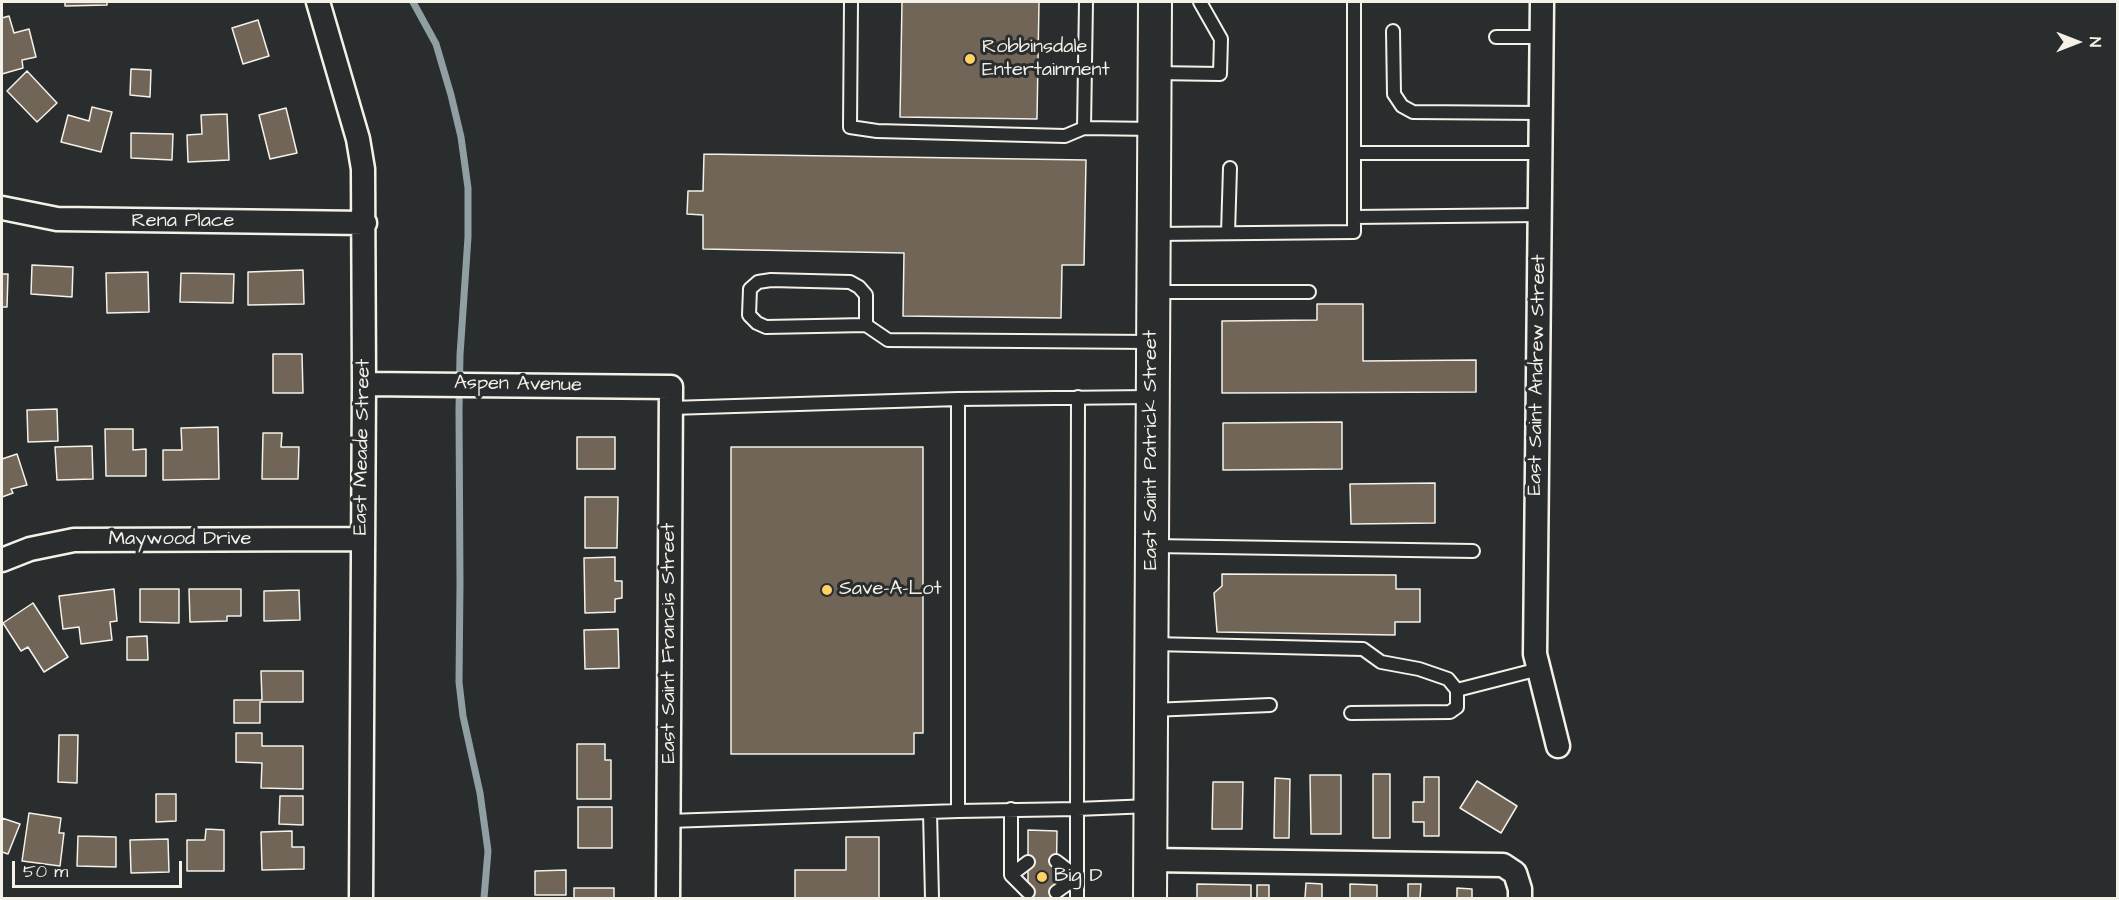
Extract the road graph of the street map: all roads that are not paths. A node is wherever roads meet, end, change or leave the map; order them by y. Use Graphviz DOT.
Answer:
graph roads {
  1 [pos="318,2"];
  2 [pos="851,2"];
  3 [pos="1086,2"];
  4 [pos="1155,2"];
  5 [pos="1200,2"];
  6 [pos="1354,2"];
  7 [pos="1542,2"];
  8 [pos="1394,31"];
  9 [pos="1496,37"];
  10 [pos="1541,37"];
  11 [pos="1154,73"];
  12 [pos="1541,113"];
  13 [pos="1084,128"];
  14 [pos="1154,129"];
  15 [pos="1354,153"];
  16 [pos="1540,153"];
  17 [pos="1230,168"];
  18 [pos="2,208"];
  19 [pos="1539,215"];
  20 [pos="1354,217"];
  21 [pos="365,223"];
  22 [pos="1228,233"];
  23 [pos="1153,234"];
  24 [pos="1153,292"];
  25 [pos="1309,292"];
  26 [pos="866,325"];
  27 [pos="1153,342"];
  28 [pos="364,384"];
  29 [pos="671,397"];
  30 [pos="1153,397"];
  31 [pos="1078,398"];
  32 [pos="958,399"];
  33 [pos="362,539"];
  34 [pos="1151,546"];
  35 [pos="1473,551"];
  36 [pos="2,560"];
  37 [pos="1151,644"];
  38 [pos="1539,669"];
  39 [pos="1457,690"];
  40 [pos="1270,705"];
  41 [pos="1151,710"];
  42 [pos="1351,713"];
  43 [pos="1558,746"];
  44 [pos="1150,806"];
  45 [pos="1011,809"];
  46 [pos="1077,809"];
  47 [pos="958,810"];
  48 [pos="930,812"];
  49 [pos="669,821"];
  50 [pos="1150,860"];
  51 [pos="1056,861"];
  52 [pos="1028,862"];
  53 [pos="1011,875"];
  54 [pos="1077,877"];
  55 [pos="1028,892"];
  56 [pos="1056,892"];
  57 [pos="362,898"];
  58 [pos="669,898"];
  59 [pos="932,898"];
  60 [pos="1077,898"];
  61 [pos="1150,898"];
  62 [pos="1520,898"];
  1 -- 21 [label="street, East Meade Street"];
  2 -- 13 [label="lane"];
  3 -- 13 [label="lane"];
  4 -- 11 [label="main road, East Saint Patrick Street"];
  5 -- 11 [label="lane"];
  6 -- 15 [label="lane"];
  7 -- 10 [label="street, East Saint Andrew Street"];
  8 -- 12 [label="lane"];
  9 -- 10 [label="lane"];
  10 -- 12 [label="street, East Saint Andrew Street"];
  11 -- 14 [label="main road, East Saint Patrick Street"];
  12 -- 16 [label="street, East Saint Andrew Street"];
  13 -- 14 [label="lane"];
  14 -- 23 [label="main road, East Saint Patrick Street"];
  15 -- 16 [label="lane"];
  15 -- 20 [label="lane"];
  16 -- 19 [label="street, East Saint Andrew Street"];
  17 -- 22 [label="lane"];
  18 -- 21 [label="street, Rena Place"];
  19 -- 20 [label="lane"];
  19 -- 38 [label="street, East Saint Andrew Street"];
  20 -- 22 [label="lane"];
  21 -- 28 [label="street, East Meade Street"];
  22 -- 23 [label="lane"];
  23 -- 24 [label="main road, East Saint Patrick Street"];
  24 -- 25 [label="lane"];
  24 -- 27 [label="main road, East Saint Patrick Street"];
  26 -- 26 [label="lane"];
  26 -- 27 [label="lane"];
  27 -- 30 [label="main road, East Saint Patrick Street"];
  28 -- 29 [label="street, Aspen Avenue"];
  28 -- 33 [label="street, East Meade Street"];
  29 -- 32 [label="lane"];
  29 -- 49 [label="street, East Saint Francis Street"];
  30 -- 31 [label="lane"];
  30 -- 34 [label="main road, East Saint Patrick Street"];
  31 -- 32 [label="lane"];
  31 -- 46 [label="lane"];
  32 -- 47 [label="lane"];
  33 -- 36 [label="street, Maywood Drive"];
  33 -- 57 [label="street, East Meade Street"];
  34 -- 35 [label="lane"];
  34 -- 37 [label="main road, East Saint Patrick Street"];
  37 -- 39 [label="lane"];
  37 -- 41 [label="main road, East Saint Patrick Street"];
  38 -- 39 [label="lane"];
  38 -- 43 [label="street, East Saint Andrew Street"];
  39 -- 42 [label="lane"];
  40 -- 41 [label="lane"];
  41 -- 44 [label="main road, East Saint Patrick Street"];
  44 -- 46 [label="lane"];
  44 -- 50 [label="main road, East Saint Patrick Street"];
  45 -- 46 [label="lane"];
  45 -- 47 [label="lane"];
  45 -- 53 [label="lane"];
  46 -- 54 [label="lane"];
  47 -- 48 [label="lane"];
  48 -- 49 [label="lane"];
  48 -- 59 [label="lane"];
  49 -- 58 [label="street, East Saint Francis Street"];
  50 -- 61 [label="main road, East Saint Patrick Street"];
  50 -- 62 [label="street"];
  51 -- 54 [label="lane"];
  52 -- 53 [label="lane"];
  53 -- 55 [label="lane"];
  54 -- 56 [label="lane"];
  54 -- 60 [label="lane"];
}
